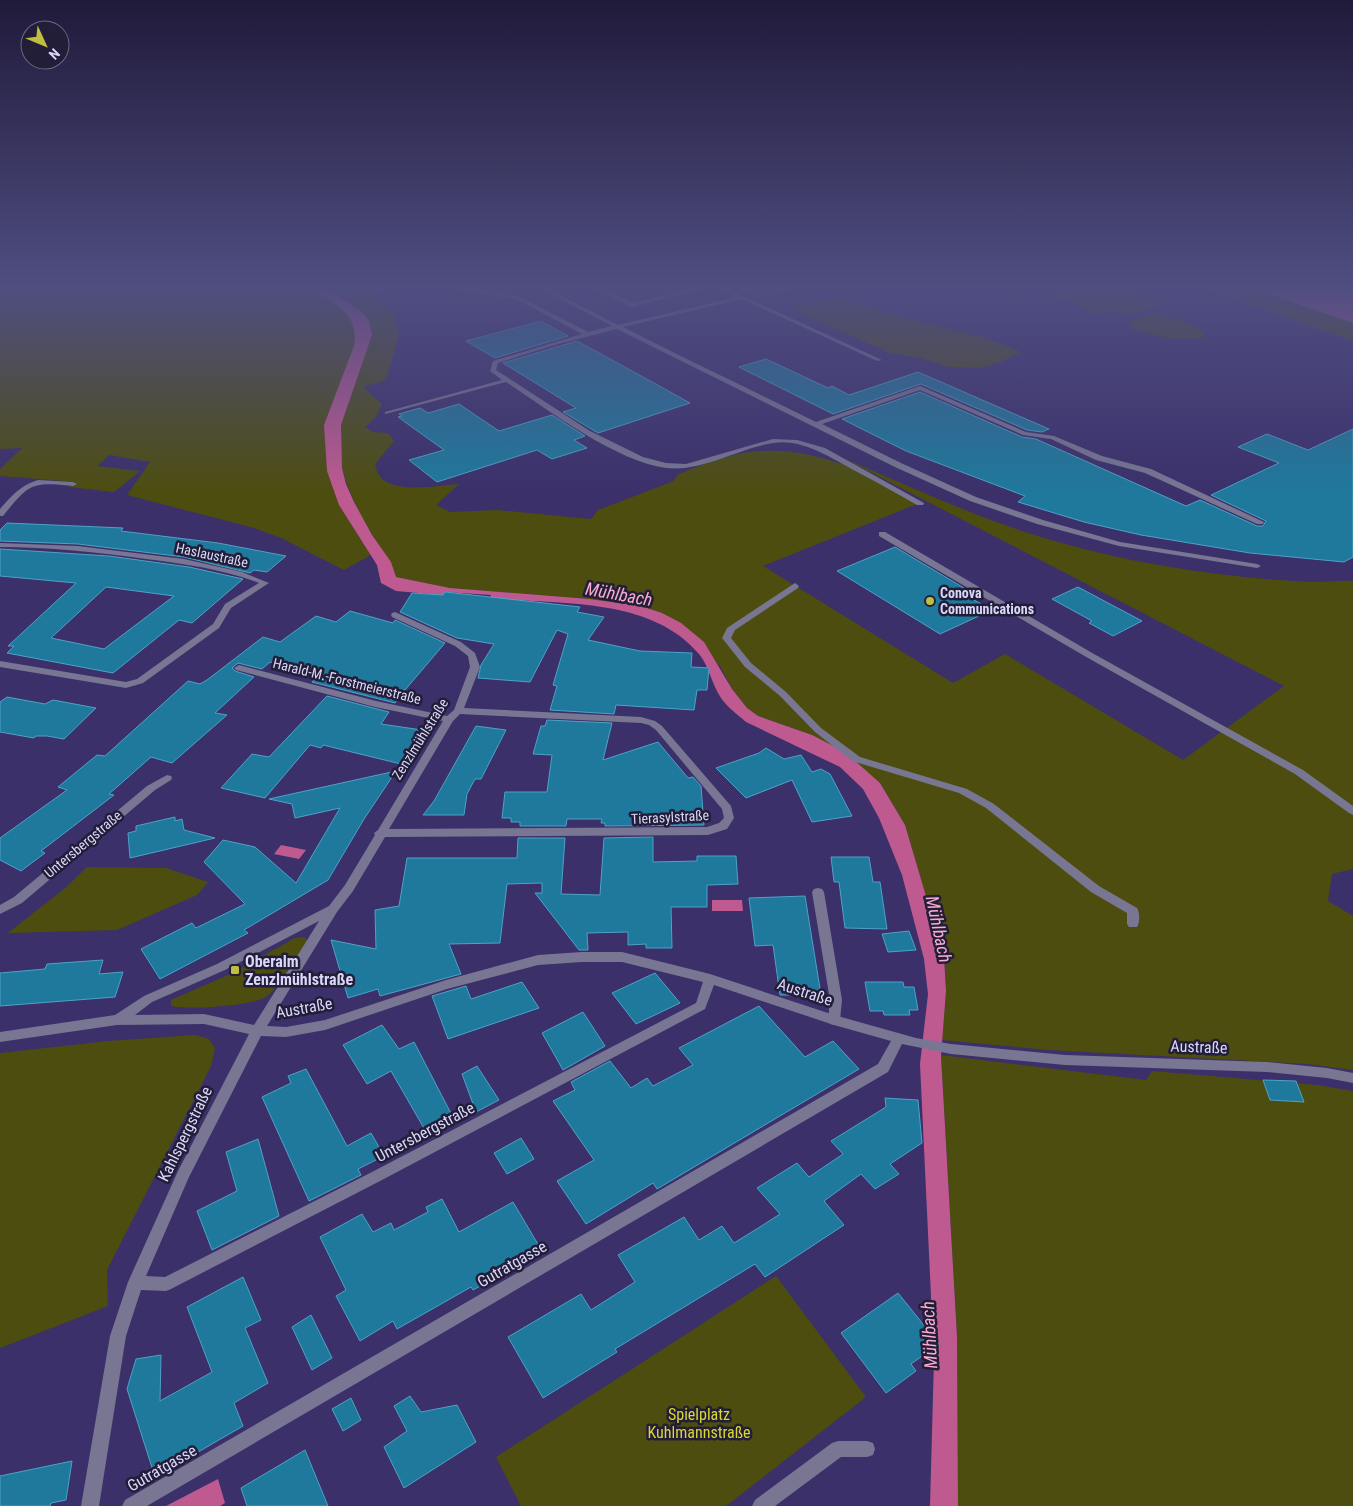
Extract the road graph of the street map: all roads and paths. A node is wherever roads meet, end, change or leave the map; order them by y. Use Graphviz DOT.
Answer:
graph roads {
  1 [pos="518,355"];
  2 [pos="676,355"];
  3 [pos="869,355"];
  4 [pos="879,360"];
  5 [pos="508,380"];
  6 [pos="387,413"];
  7 [pos="816,424"];
  8 [pos="73,484"];
  9 [pos="920,503"];
  10 [pos="0,514"];
  11 [pos="1260,522"];
  12 [pos="882,534"];
  13 [pos="0,545"];
  14 [pos="1257,566"];
  15 [pos="796,586"];
  16 [pos="394,615"];
  17 [pos="0,664"];
  18 [pos="239,668"];
  19 [pos="458,711"];
  20 [pos="449,719"];
  21 [pos="166,778"];
  22 [pos="1353,811"];
  23 [pos="380,834"];
  24 [pos="818,892"];
  25 [pos="334,909"];
  26 [pos="0,910"];
  27 [pos="1133,924"];
  28 [pos="710,979"];
  29 [pos="117,1020"];
  30 [pos="834,1020"];
  31 [pos="257,1031"];
  32 [pos="0,1037"];
  33 [pos="898,1039"];
  34 [pos="1353,1078"];
  35 [pos="136,1282"];
  36 [pos="867,1449"];
  37 [pos="90,1506"];
  38 [pos="131,1506"];
  39 [pos="761,1506"];
  1 -- 5 [label="street"];
  2 -- 7 [label="street"];
  3 -- 4 [label="street"];
  5 -- 6 [label="street"];
  5 -- 9 [label="street"];
  7 -- 11 [label="street"];
  7 -- 14 [label="street"];
  8 -- 10 [label="street"];
  12 -- 22 [label="street"];
  13 -- 17 [label="street, Haslaustraße"];
  15 -- 27 [label="street"];
  16 -- 19 [label="street, Zenzlmühlstraße"];
  18 -- 20 [label="street, Harald-M.-Forstmeierstraße"];
  19 -- 20 [label="street, Zenzlmühlstraße"];
  19 -- 23 [label="street, Tierasylstraße"];
  20 -- 23 [label="street, Zenzlmühlstraße"];
  21 -- 26 [label="street, Untersbergstraße"];
  23 -- 25 [label="street, Zenzlmühlstraße"];
  24 -- 30 [label="street"];
  25 -- 29 [label="street, Zenzlmühlstraße"];
  25 -- 31 [label="street, Zenzlmühlstraße"];
  28 -- 30 [label="street, Austraße"];
  28 -- 31 [label="street, Austraße"];
  28 -- 35 [label="street, Untersbergstraße"];
  29 -- 31 [label="street"];
  29 -- 32 [label="street"];
  30 -- 33 [label="street, Austraße"];
  31 -- 35 [label="street, Kahlspergstraße"];
  33 -- 34 [label="street, Austraße"];
  33 -- 38 [label="street, Gutratgasse"];
  35 -- 37 [label="street, Kahlspergstraße"];
  36 -- 39 [label="street"];
}
